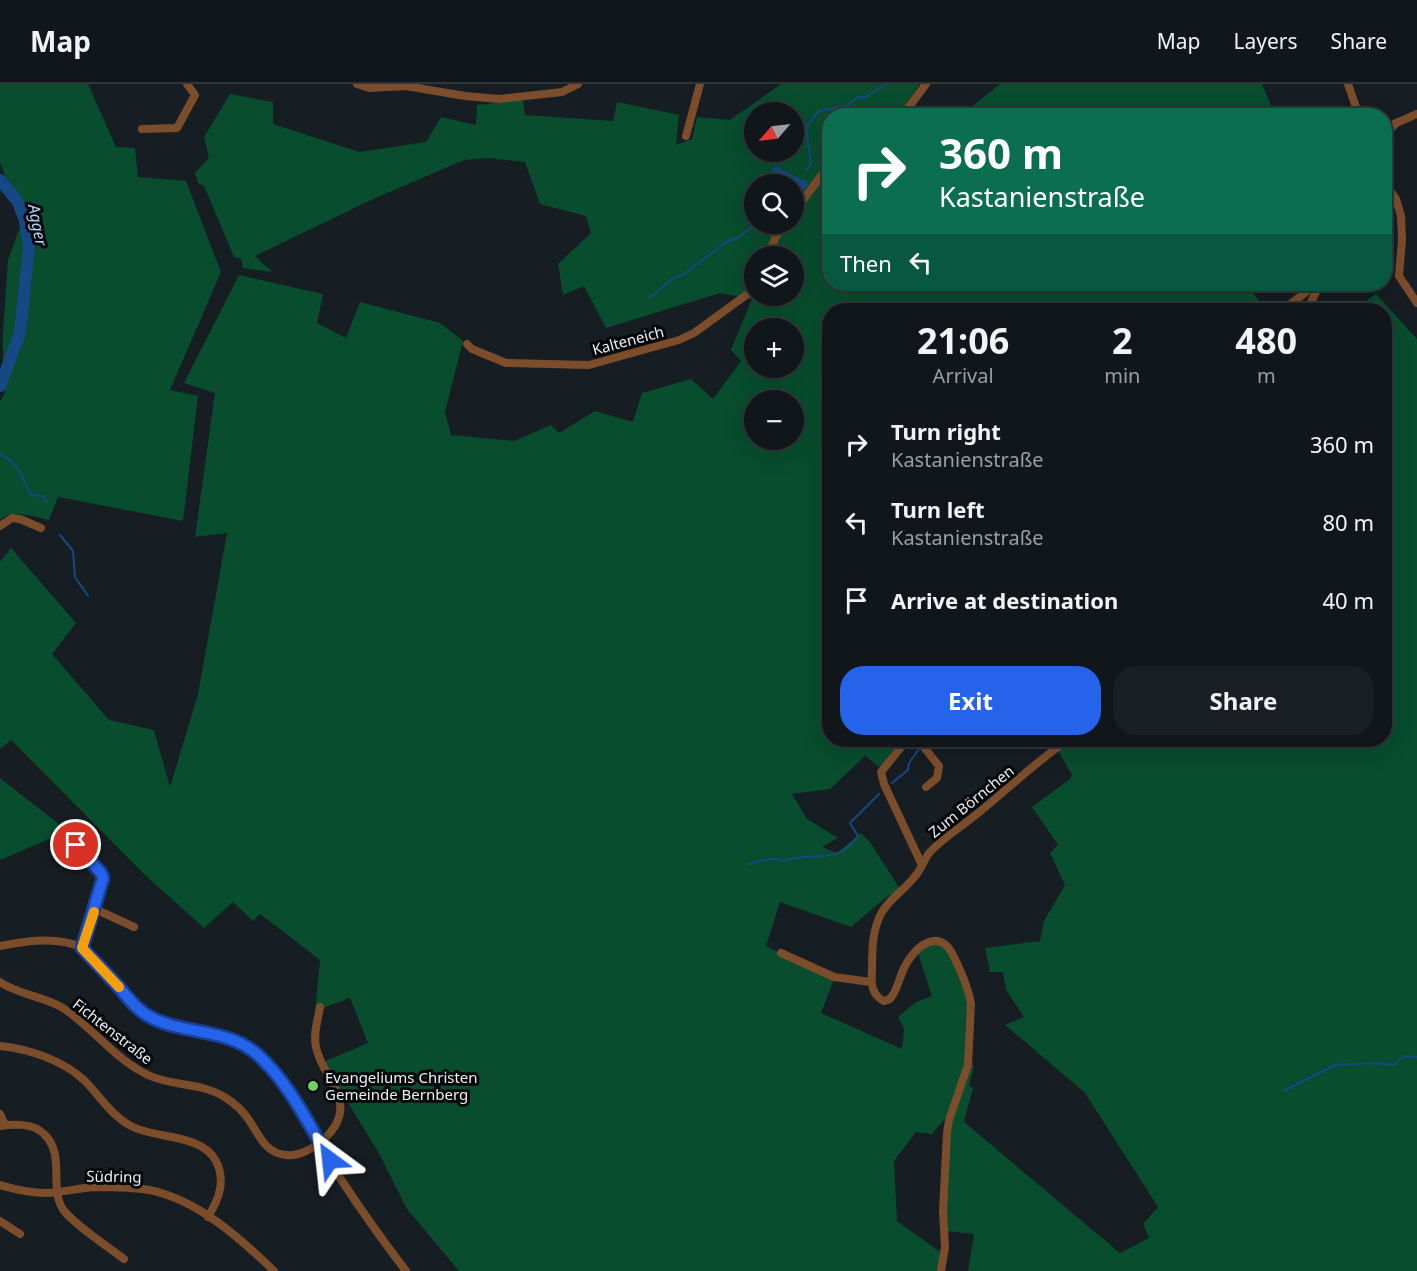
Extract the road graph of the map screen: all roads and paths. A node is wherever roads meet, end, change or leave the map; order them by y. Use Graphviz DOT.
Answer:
graph roads {
  1 [pos="187,84"];
  2 [pos="357,84"];
  3 [pos="578,84"];
  4 [pos="700,84"];
  5 [pos="926,84"];
  6 [pos="1348,84"];
  7 [pos="908,108"];
  8 [pos="1356,108"];
  9 [pos="1417,114"];
  10 [pos="1392,126"];
  11 [pos="142,129"];
  12 [pos="686,136"];
  13 [pos="822,175"];
  14 [pos="1392,194"];
  15 [pos="804,199"];
  16 [pos="1307,291"];
  17 [pos="744,297"];
  18 [pos="1291,303"];
  19 [pos="1417,303"];
  20 [pos="467,344"];
  21 [pos="0,526"];
  22 [pos="41,528"];
  23 [pos="901,747"];
  24 [pos="924,747"];
  25 [pos="1059,747"];
  26 [pos="926,787"];
  27 [pos="76,845"];
  28 [pos="921,863"];
  29 [pos="95,909"];
  30 [pos="134,927"];
  31 [pos="0,946"];
  32 [pos="82,948"];
  33 [pos="781,952"];
  34 [pos="0,982"];
  35 [pos="871,982"];
  36 [pos="320,1007"];
  37 [pos="0,1046"];
  38 [pos="0,1114"];
  39 [pos="2,1125"];
  40 [pos="319,1143"];
  41 [pos="0,1185"];
  42 [pos="57,1192"];
  43 [pos="208,1217"];
  44 [pos="0,1221"];
  45 [pos="20,1234"];
  46 [pos="124,1259"];
  47 [pos="274,1271"];
  48 [pos="406,1271"];
  49 [pos="941,1271"];
  1 -- 11 [label="street"];
  2 -- 3 [label="street"];
  4 -- 12 [label="street"];
  5 -- 7 [label="street"];
  6 -- 8 [label="street"];
  9 -- 10 [label="street"];
  13 -- 15 [label="street"];
  14 -- 19 [label="street"];
  16 -- 18 [label="street"];
  17 -- 20 [label="street, Kalteneich"];
  21 -- 22 [label="street"];
  23 -- 28 [label="street"];
  24 -- 26 [label="street"];
  25 -- 28 [label="street, Zum Börnchen"];
  27 -- 29 [label="street"];
  28 -- 35 [label="street, Zum Börnchen"];
  29 -- 30 [label="street"];
  29 -- 32 [label="street"];
  31 -- 32 [label="street"];
  32 -- 40 [label="street"];
  33 -- 35 [label="street"];
  34 -- 40 [label="street, Fichtenstraße"];
  35 -- 49 [label="street"];
  36 -- 40 [label="street, Fichtenstraße"];
  37 -- 43 [label="street"];
  38 -- 39 [label="street"];
  39 -- 42 [label="street"];
  40 -- 48 [label="street"];
  41 -- 42 [label="street, Südring"];
  42 -- 43 [label="street, Südring"];
  42 -- 46 [label="street"];
  43 -- 47 [label="street, Südring"];
  44 -- 45 [label="street"];
}
